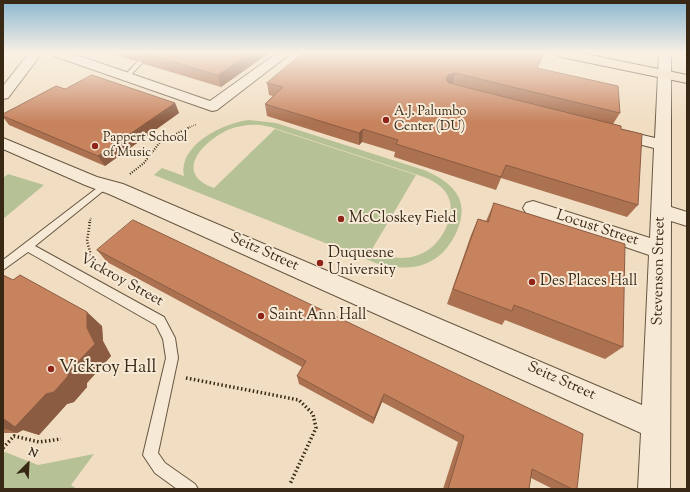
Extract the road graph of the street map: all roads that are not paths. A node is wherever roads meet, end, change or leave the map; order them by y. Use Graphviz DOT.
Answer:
graph roads {
  1 [pos="18,76"];
  2 [pos="126,76"];
  3 [pos="255,76"];
  4 [pos="664,76"];
  5 [pos="3,96"];
  6 [pos="598,129"];
  7 [pos="3,143"];
  8 [pos="663,146"];
  9 [pos="105,185"];
  10 [pos="533,208"];
  11 [pos="661,211"];
  12 [pos="687,219"];
  13 [pos="27,247"];
  14 [pos="660,250"];
  15 [pos="3,266"];
  16 [pos="656,425"];
  17 [pos="190,489"];
  18 [pos="654,489"];
  1 -- 5 [label="street"];
  2 -- 3 [label="street"];
  4 -- 8 [label="street, Stevenson Street"];
  6 -- 8 [label="street"];
  7 -- 9 [label="street, Seitz Street"];
  8 -- 11 [label="street, Stevenson Street"];
  9 -- 13 [label="lane"];
  9 -- 16 [label="street, Seitz Street"];
  10 -- 14 [label="street, Locust Street"];
  11 -- 12 [label="street"];
  11 -- 14 [label="street, Stevenson Street"];
  13 -- 15 [label="lane"];
  13 -- 17 [label="lane, Vickroy Street"];
  14 -- 16 [label="street, Stevenson Street"];
  16 -- 18 [label="street, Stevenson Street"];
}
